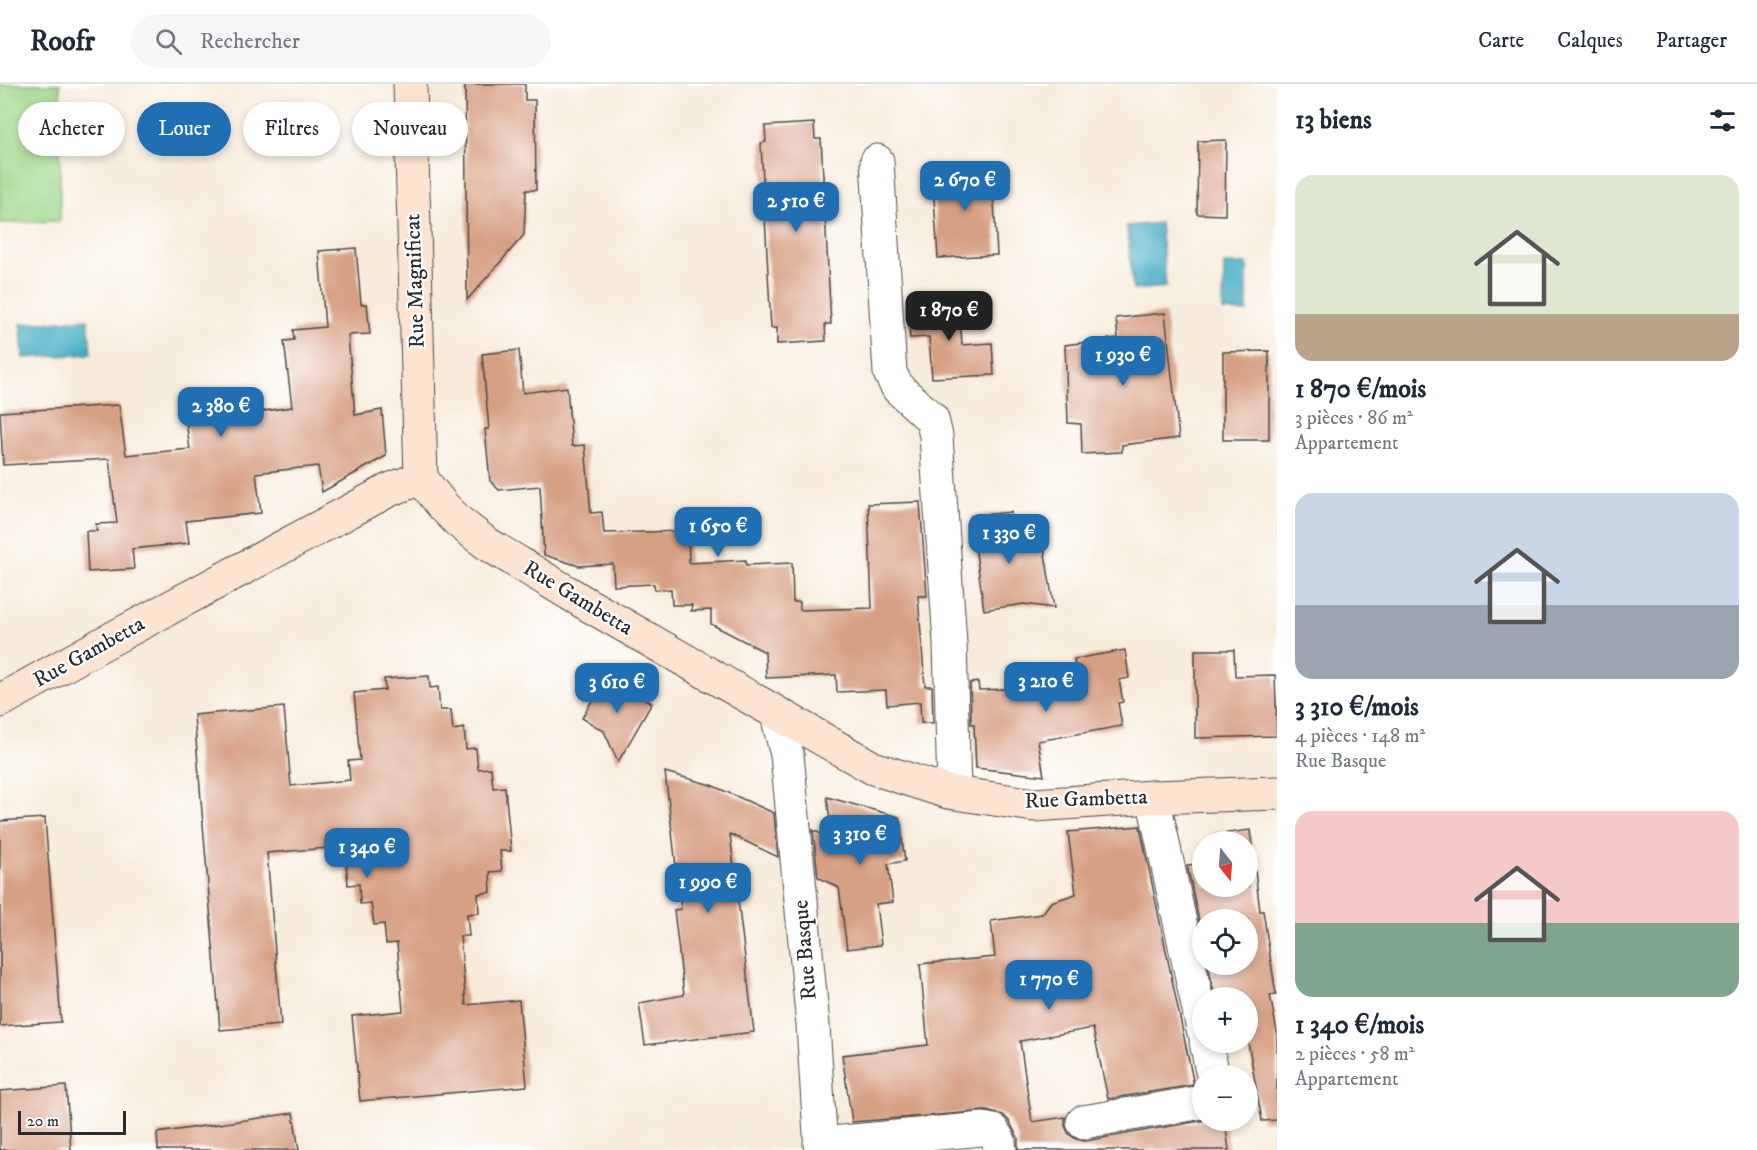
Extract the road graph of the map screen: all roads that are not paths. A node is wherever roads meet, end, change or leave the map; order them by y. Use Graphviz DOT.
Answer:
graph roads {
  1 [pos="410,84"];
  2 [pos="877,161"];
  3 [pos="420,477"];
  4 [pos="0,701"];
  5 [pos="777,715"];
  6 [pos="954,792"];
  7 [pos="1277,793"];
  8 [pos="1153,797"];
  9 [pos="1194,987"];
  10 [pos="1192,1104"];
  11 [pos="1083,1122"];
  12 [pos="821,1147"];
  13 [pos="1000,1150"];
  1 -- 3 [label="street, Rue Magnificat"];
  2 -- 6 [label="street"];
  3 -- 4 [label="street, Rue Gambetta"];
  3 -- 5 [label="street, Rue Gambetta"];
  5 -- 6 [label="street, Rue Gambetta"];
  5 -- 12 [label="street, Rue Basque"];
  6 -- 8 [label="street, Rue Gambetta"];
  7 -- 8 [label="street, Rue Gambetta"];
  8 -- 9 [label="street"];
  10 -- 11 [label="street"];
  12 -- 13 [label="street"];
}
